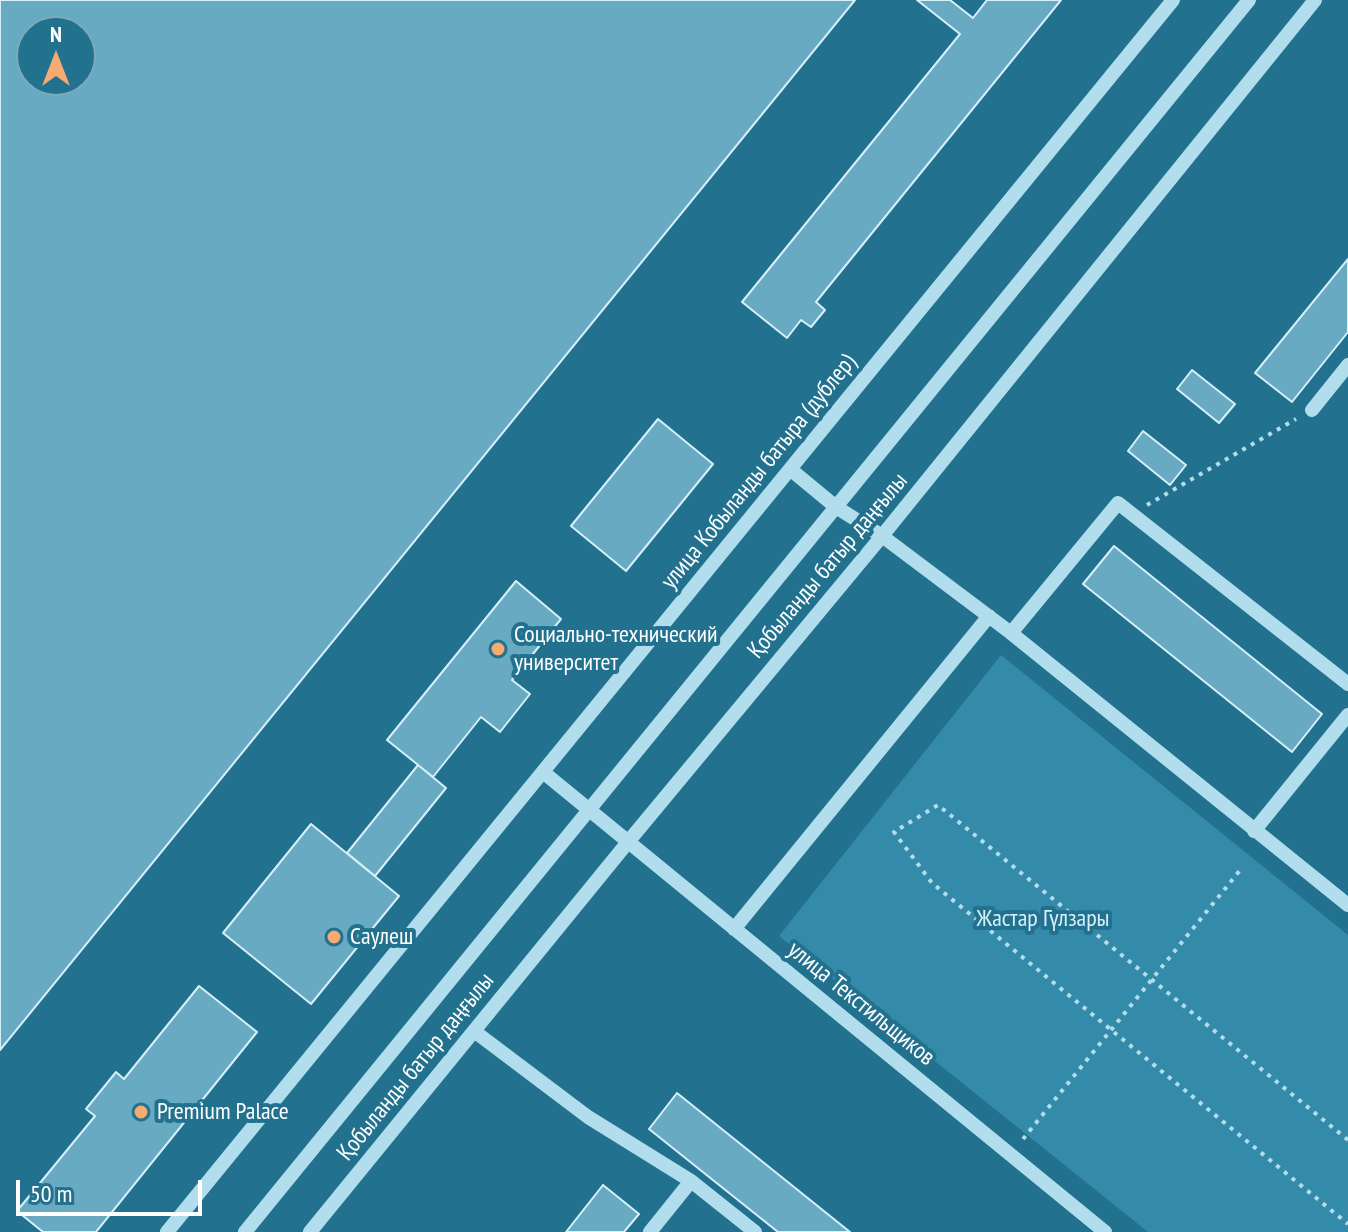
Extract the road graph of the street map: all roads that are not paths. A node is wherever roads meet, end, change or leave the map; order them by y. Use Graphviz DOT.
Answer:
graph roads {
  1 [pos="1173,0"];
  2 [pos="1249,0"];
  3 [pos="1315,0"];
  4 [pos="1348,365"];
  5 [pos="1312,410"];
  6 [pos="790,469"];
  7 [pos="836,507"];
  8 [pos="882,536"];
  9 [pos="989,616"];
  10 [pos="1011,633"];
  11 [pos="1348,684"];
  12 [pos="1348,715"];
  13 [pos="543,772"];
  14 [pos="589,810"];
  15 [pos="1254,831"];
  16 [pos="628,842"];
  17 [pos="1348,905"];
  18 [pos="734,929"];
  19 [pos="474,1031"];
  20 [pos="691,1181"];
  21 [pos="167,1232"];
  22 [pos="245,1232"];
  23 [pos="310,1232"];
  24 [pos="650,1232"];
  25 [pos="755,1232"];
  26 [pos="1105,1232"];
  1 -- 6 [label="street, улица Кобыланды батыра (дублер)"];
  2 -- 7 [label="street, Қобыланды батыр даңғылы"];
  3 -- 8 [label="street, Қобыланды батыр даңғылы"];
  4 -- 5 [label="street"];
  6 -- 7 [label="street"];
  6 -- 13 [label="street, улица Кобыланды батыра (дублер)"];
  7 -- 8 [label="street"];
  7 -- 14 [label="street, Қобыланды батыр даңғылы"];
  8 -- 9 [label="street"];
  8 -- 16 [label="street, Қобыланды батыр даңғылы"];
  9 -- 10 [label="street"];
  9 -- 18 [label="street"];
  10 -- 11 [label="street"];
  10 -- 15 [label="street"];
  12 -- 15 [label="street"];
  13 -- 14 [label="street, улица Текстильщиков"];
  13 -- 21 [label="street, улица Кобыланды батыра (дублер)"];
  14 -- 16 [label="street, улица Текстильщиков"];
  14 -- 22 [label="street, Қобыланды батыр даңғылы"];
  15 -- 17 [label="street"];
  16 -- 18 [label="street, улица Текстильщиков"];
  16 -- 19 [label="street, Қобыланды батыр даңғылы"];
  18 -- 26 [label="street, улица Текстильщиков"];
  19 -- 20 [label="street"];
  19 -- 23 [label="street, Қобыланды батыр даңғылы"];
  20 -- 24 [label="street"];
  20 -- 25 [label="street"];
}
